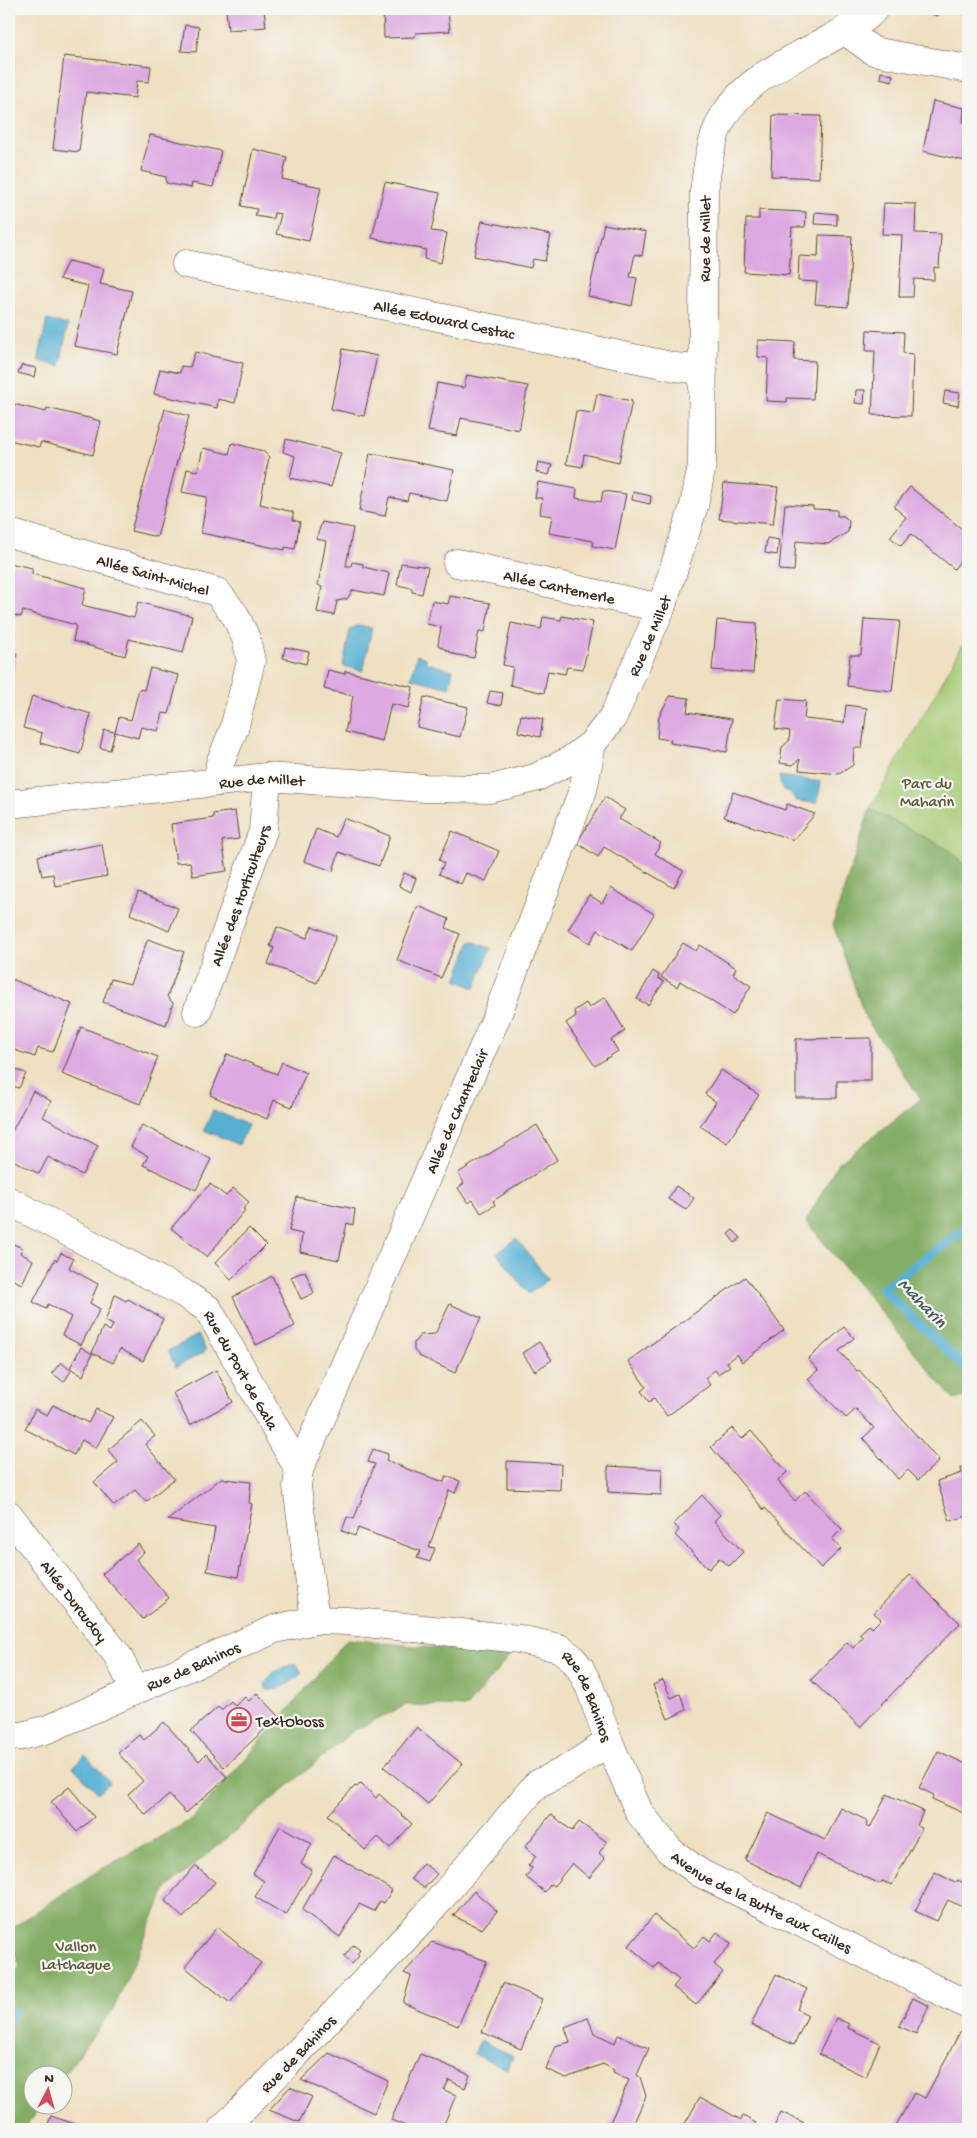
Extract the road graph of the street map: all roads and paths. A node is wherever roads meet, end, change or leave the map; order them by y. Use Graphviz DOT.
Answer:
graph roads {
  1 [pos="874,9"];
  2 [pos="844,30"];
  3 [pos="968,69"];
  4 [pos="186,264"];
  5 [pos="704,370"];
  6 [pos="9,533"];
  7 [pos="457,563"];
  8 [pos="661,608"];
  9 [pos="592,744"];
  10 [pos="267,777"];
  11 [pos="218,782"];
  12 [pos="9,804"];
  13 [pos="197,1012"];
  14 [pos="9,1201"];
  15 [pos="299,1470"];
  16 [pos="9,1515"];
  17 [pos="315,1620"];
  18 [pos="135,1690"];
  19 [pos="9,1736"];
  20 [pos="609,1742"];
  21 [pos="968,2005"];
  22 [pos="222,2129"];
  1 -- 2 [label="street, Rue de Millet"];
  2 -- 3 [label="street"];
  2 -- 5 [label="street, Rue de Millet"];
  4 -- 5 [label="street, Allée Edouard Cestac"];
  5 -- 8 [label="street, Rue de Millet"];
  6 -- 11 [label="street, Allée Saint-Michel"];
  7 -- 8 [label="street, Allée Cantemerle"];
  8 -- 9 [label="street, Rue de Millet"];
  9 -- 10 [label="street, Rue de Millet"];
  9 -- 15 [label="street, Allée de Chanteclair"];
  10 -- 11 [label="street, Rue de Millet"];
  10 -- 13 [label="street, Allée des Horticulteurs"];
  11 -- 12 [label="street, Rue de Millet"];
  14 -- 15 [label="street, Rue du Port de Gala"];
  15 -- 17 [label="street"];
  16 -- 18 [label="street, Allée Durcudoy"];
  17 -- 18 [label="street, Rue de Bahinos"];
  17 -- 20 [label="street, Rue de Bahinos"];
  18 -- 19 [label="street, Rue de Bahinos"];
  20 -- 21 [label="street, Avenue de la Butte aux Cailles"];
  20 -- 22 [label="street, Rue de Bahinos"];
}
